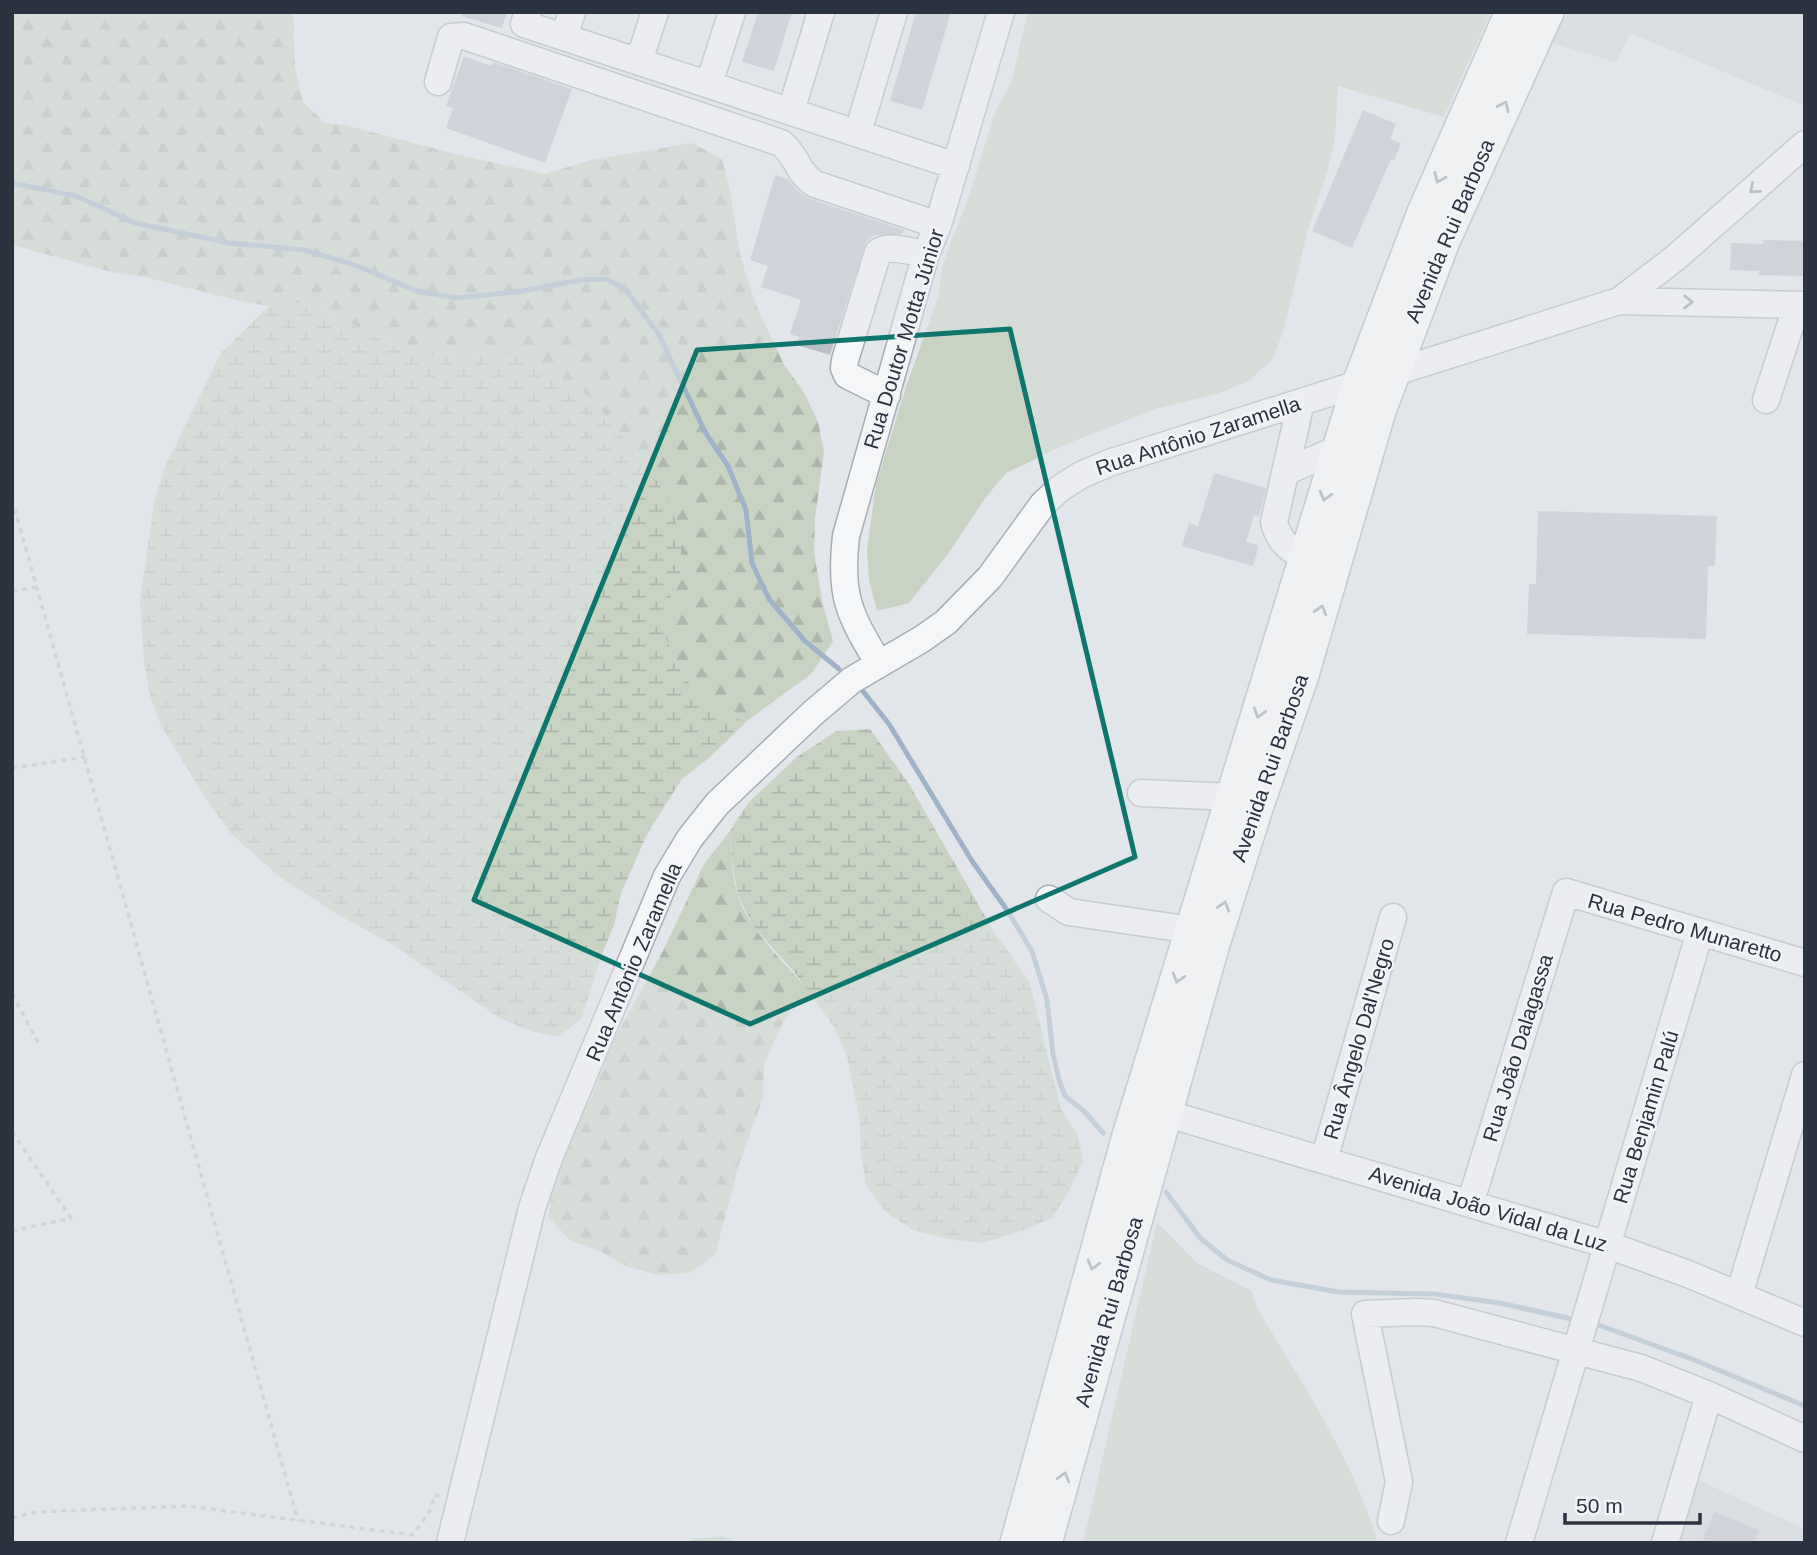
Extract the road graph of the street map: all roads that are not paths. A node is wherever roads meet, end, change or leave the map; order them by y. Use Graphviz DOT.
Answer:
graph roads {
  1 [pos="528,12"];
  2 [pos="655,12"];
  3 [pos="732,12"];
  4 [pos="821,12"];
  5 [pos="894,12"];
  6 [pos="1001,12"];
  7 [pos="1512,12"];
  8 [pos="1547,12"];
  9 [pos="568,25"];
  10 [pos="639,61"];
  11 [pos="438,82"];
  12 [pos="709,84"];
  13 [pos="791,111"];
  14 [pos="858,132"];
  15 [pos="1805,144"];
  16 [pos="956,166"];
  17 [pos="938,225"];
  18 [pos="926,254"];
  19 [pos="1619,300"];
  20 [pos="1801,305"];
  21 [pos="1392,373"];
  22 [pos="1359,384"];
  23 [pos="887,396"];
  24 [pos="1766,400"];
  25 [pos="1301,402"];
  26 [pos="1338,449"];
  27 [pos="1285,472"];
  28 [pos="1307,559"];
  29 [pos="879,664"];
  30 [pos="1142,793"];
  31 [pos="1233,797"];
  32 [pos="1566,892"];
  33 [pos="1049,899"];
  34 [pos="1393,918"];
  35 [pos="1192,930"];
  36 [pos="1700,932"];
  37 [pos="1805,963"];
  38 [pos="1805,1075"];
  39 [pos="1165,1113"];
  40 [pos="1142,1143"];
  41 [pos="1324,1160"];
  42 [pos="1125,1203"];
  43 [pos="1470,1204"];
  44 [pos="1608,1245"];
  45 [pos="1739,1295"];
  46 [pos="1805,1324"];
  47 [pos="1578,1344"];
  48 [pos="1709,1395"];
  49 [pos="1805,1439"];
  50 [pos="1391,1521"];
  51 [pos="450,1543"];
  52 [pos="1017,1543"];
  53 [pos="1045,1543"];
  54 [pos="1519,1543"];
  55 [pos="1665,1543"];
  1 -- 9 [label="street"];
  2 -- 10 [label="street"];
  3 -- 12 [label="street"];
  4 -- 13 [label="street"];
  5 -- 14 [label="street"];
  6 -- 16 [label="street, Rua Doutor Motta Júnior"];
  7 -- 22 [label="main road, Avenida Rui Barbosa, one-way"];
  21 -- 8 [label="main road, Avenida Rui Barbosa, one-way"];
  9 -- 10 [label="street"];
  10 -- 12 [label="street"];
  11 -- 17 [label="street"];
  12 -- 13 [label="street"];
  13 -- 14 [label="street"];
  14 -- 16 [label="street"];
  15 -- 19 [label="street, one-way"];
  16 -- 17 [label="street, Rua Doutor Motta Júnior"];
  17 -- 18 [label="street, Rua Doutor Motta Júnior"];
  18 -- 23 [label="street, Rua Doutor Motta Júnior"];
  18 -- 23 [label="street"];
  19 -- 20 [label="street, one-way"];
  19 -- 21 [label="street, Rua Antônio Zaramella"];
  20 -- 24 [label="street"];
  21 -- 22 [label="street, Rua Antônio Zaramella"];
  39 -- 21 [label="main road, Avenida Rui Barbosa, one-way"];
  22 -- 25 [label="street, Rua Antônio Zaramella"];
  22 -- 26 [label="main road, Avenida Rui Barbosa"];
  23 -- 29 [label="street, Rua Doutor Motta Júnior"];
  25 -- 27 [label="street"];
  25 -- 29 [label="street, Rua Antônio Zaramella"];
  26 -- 27 [label="street"];
  26 -- 28 [label="main road, Avenida Rui Barbosa, one-way"];
  27 -- 28 [label="street"];
  28 -- 31 [label="main road, Avenida Rui Barbosa, one-way"];
  29 -- 51 [label="street, Rua Antônio Zaramella"];
  30 -- 31 [label="street"];
  31 -- 35 [label="main road, Avenida Rui Barbosa"];
  32 -- 36 [label="street, Rua Pedro Munaretto"];
  32 -- 43 [label="street, Rua João Dalagassa"];
  33 -- 35 [label="street"];
  34 -- 41 [label="street, Rua Ângelo Dal'Negro"];
  35 -- 40 [label="main road, Avenida Rui Barbosa, one-way"];
  36 -- 37 [label="street, Rua Pedro Munaretto"];
  36 -- 44 [label="street, Rua Benjamin Palú"];
  38 -- 45 [label="street"];
  39 -- 40 [label="main road, Avenida Rui Barbosa"];
  39 -- 41 [label="street, Avenida João Vidal da Luz"];
  40 -- 42 [label="main road, Avenida Rui Barbosa"];
  41 -- 43 [label="street, Avenida João Vidal da Luz"];
  42 -- 52 [label="main road, Avenida Rui Barbosa, one-way"];
  53 -- 42 [label="main road, Avenida Rui Barbosa, one-way"];
  43 -- 44 [label="street, Avenida João Vidal da Luz"];
  44 -- 45 [label="street, Avenida João Vidal da Luz"];
  44 -- 47 [label="street, Rua Benjamin Palú"];
  45 -- 46 [label="street, Avenida João Vidal da Luz"];
  47 -- 48 [label="street"];
  47 -- 50 [label="street"];
  47 -- 54 [label="street, Rua Benjamin Palú"];
  48 -- 49 [label="street"];
  48 -- 55 [label="street"];
}
